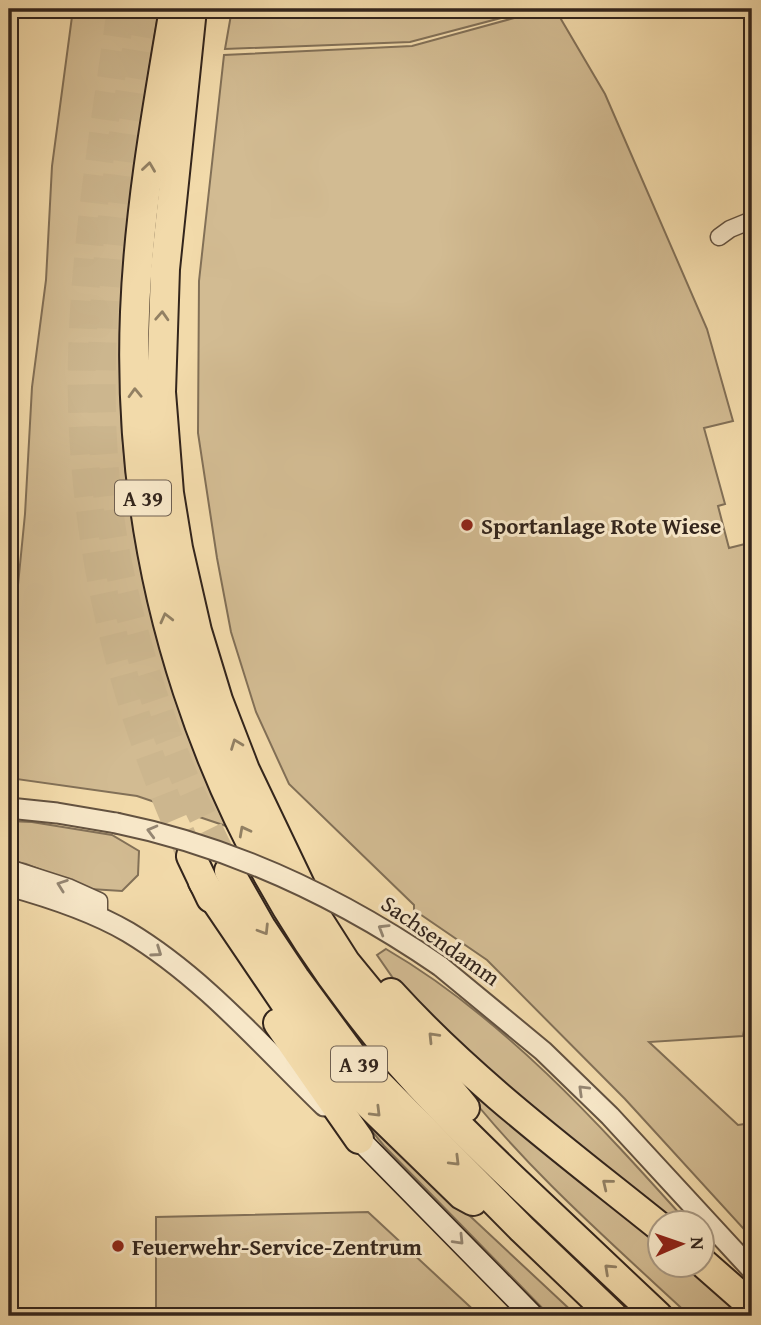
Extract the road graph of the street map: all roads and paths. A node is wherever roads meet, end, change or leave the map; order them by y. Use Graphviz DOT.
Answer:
graph roads {
  1 [pos="174,9"];
  2 [pos="192,9"];
  3 [pos="205,9"];
  4 [pos="176,166"];
  5 [pos="752,220"];
  6 [pos="719,237"];
  7 [pos="9,808"];
  8 [pos="274,829"];
  9 [pos="191,856"];
  10 [pos="9,868"];
  11 [pos="229,871"];
  12 [pos="203,882"];
  13 [pos="9,886"];
  14 [pos="99,917"];
  15 [pos="359,1139"];
  16 [pos="527,1192"];
  17 [pos="646,1216"];
  18 [pos="522,1229"];
  19 [pos="752,1270"];
  20 [pos="716,1274"];
  21 [pos="752,1306"];
  22 [pos="533,1316"];
  23 [pos="613,1316"];
  24 [pos="659,1316"];
  16 -- 1 [label="highway, A 39, one-way"];
  2 -- 4 [label="highway"];
  3 -- 4 [label="highway"];
  8 -- 4 [label="highway, one-way"];
  5 -- 6 [label="street"];
  19 -- 7 [label="street, Sachsendamm, one-way, bridge"];
  8 -- 16 [label="highway"];
  17 -- 8 [label="highway, one-way"];
  9 -- 12 [label="highway"];
  14 -- 10 [label="street, one-way"];
  11 -- 18 [label="highway, A 39, one-way"];
  12 -- 15 [label="highway"];
  12 -- 18 [label="highway, one-way"];
  13 -- 14 [label="street"];
  14 -- 15 [label="street, one-way"];
  15 -- 22 [label="main road, one-way"];
  24 -- 16 [label="highway, A 39, one-way"];
  18 -- 23 [label="highway, A 39"];
  20 -- 21 [label="highway"];
}
